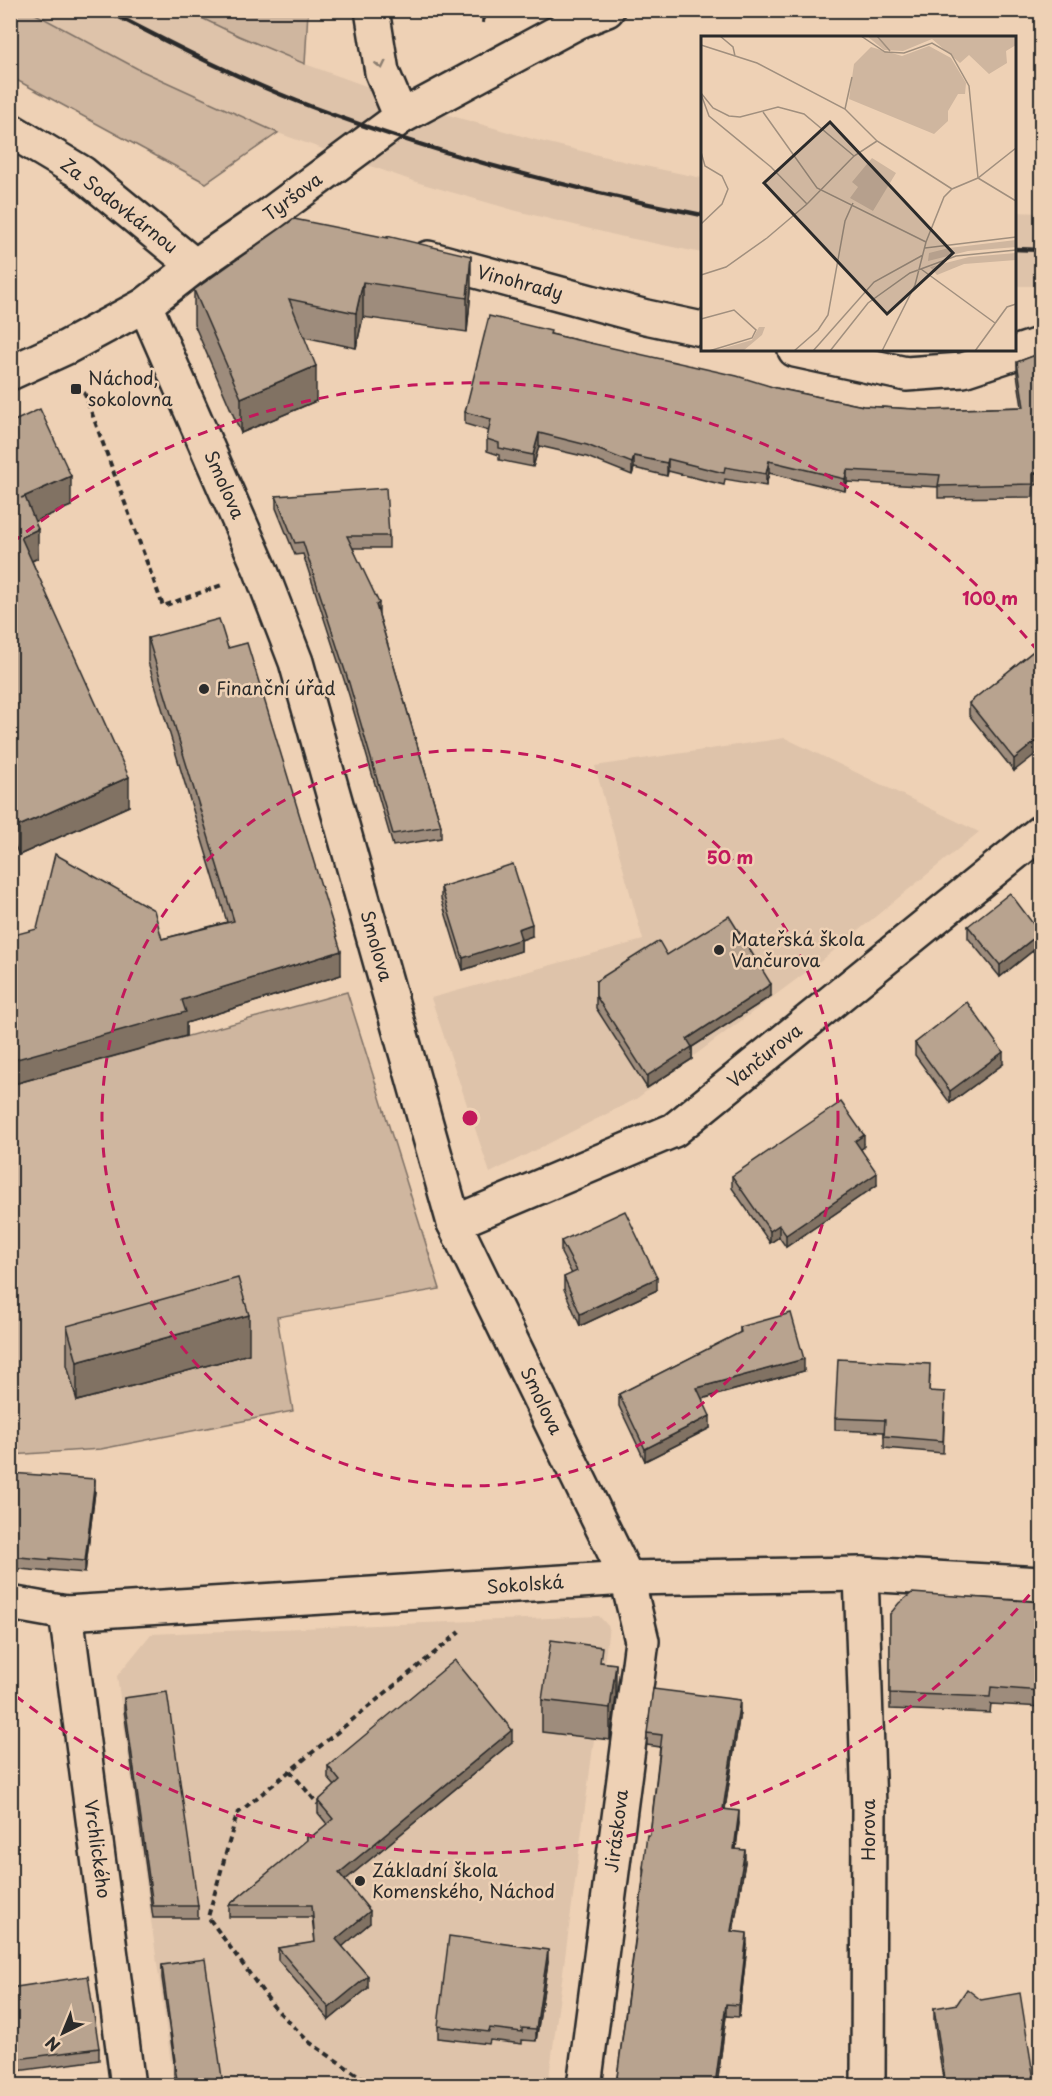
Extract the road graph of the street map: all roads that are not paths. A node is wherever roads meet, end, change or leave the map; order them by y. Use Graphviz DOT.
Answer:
graph roads {
  1 [pos="372,10"];
  2 [pos="607,10"];
  3 [pos="401,117"];
  4 [pos="10,130"];
  5 [pos="270,215"];
  6 [pos="304,225"];
  7 [pos="395,249"];
  8 [pos="195,266"];
  9 [pos="145,305"];
  10 [pos="701,329"];
  11 [pos="1041,344"];
  12 [pos="800,351"];
  13 [pos="10,373"];
  14 [pos="1041,831"];
  15 [pos="454,1223"];
  16 [pos="861,1574"];
  17 [pos="627,1578"];
  18 [pos="1041,1584"];
  19 [pos="10,1603"];
  20 [pos="66,1613"];
  21 [pos="128,2085"];
  22 [pos="584,2085"];
  23 [pos="868,2085"];
  1 -- 3 [label="street, one-way"];
  2 -- 3 [label="street, Tyršova"];
  3 -- 5 [label="street, Tyršova"];
  4 -- 8 [label="street, Za Sodovkárnou"];
  5 -- 6 [label="street"];
  5 -- 8 [label="street, Tyršova"];
  7 -- 10 [label="street, Vinohrady"];
  8 -- 9 [label="street, Tyršova"];
  9 -- 13 [label="street, Tyršova"];
  9 -- 15 [label="street, Smolova"];
  11 -- 12 [label="street"];
  14 -- 15 [label="street, Vančurova"];
  15 -- 17 [label="street, Smolova"];
  16 -- 17 [label="street, Sokolská"];
  16 -- 18 [label="street, Sokolská"];
  16 -- 23 [label="street, Horova"];
  17 -- 20 [label="street, Sokolská"];
  17 -- 22 [label="street, Jiráskova"];
  19 -- 20 [label="street, Sokolská"];
  20 -- 21 [label="street, Vrchlického"];
}
